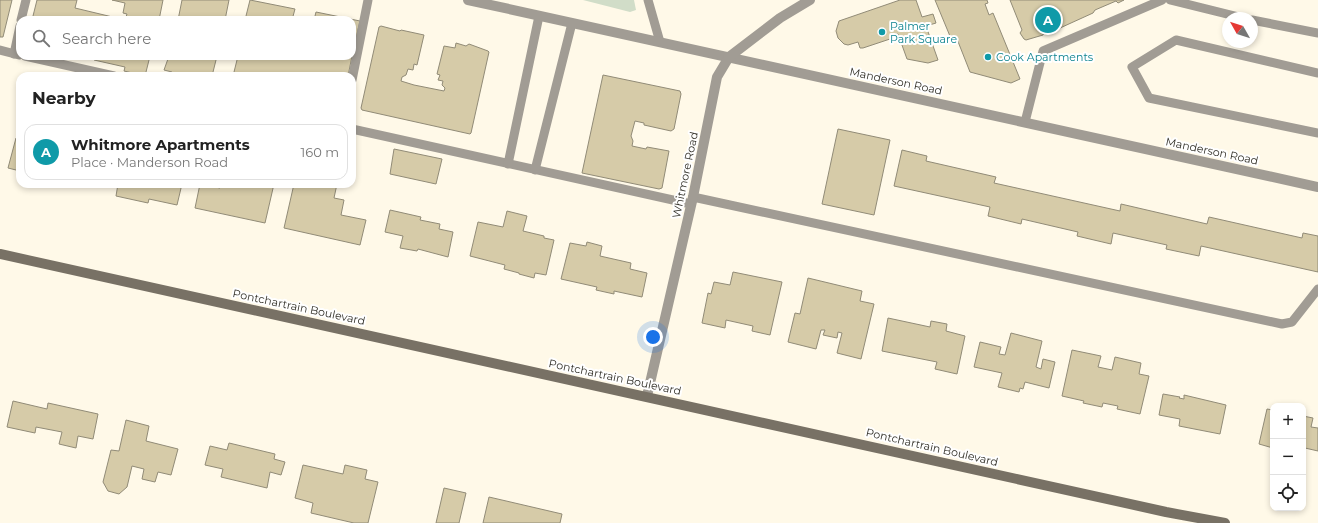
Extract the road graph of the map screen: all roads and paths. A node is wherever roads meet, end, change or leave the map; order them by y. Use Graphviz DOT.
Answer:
graph roads {
  1 [pos="26,0"];
  2 [pos="368,0"];
  3 [pos="468,0"];
  4 [pos="648,0"];
  5 [pos="810,0"];
  6 [pos="1162,0"];
  7 [pos="1170,0"];
  8 [pos="1222,13"];
  9 [pos="22,16"];
  10 [pos="539,16"];
  11 [pos="1258,21"];
  12 [pos="572,23"];
  13 [pos="1318,33"];
  14 [pos="660,42"];
  15 [pos="0,50"];
  16 [pos="16,54"];
  17 [pos="729,57"];
  18 [pos="43,60"];
  19 [pos="356,60"];
  20 [pos="356,60"];
  21 [pos="96,72"];
  22 [pos="354,72"];
  23 [pos="1318,73"];
  24 [pos="1025,122"];
  25 [pos="356,130"];
  26 [pos="1318,133"];
  27 [pos="508,164"];
  28 [pos="534,170"];
  29 [pos="1318,187"];
  30 [pos="692,201"];
  31 [pos="0,254"];
  32 [pos="1318,289"];
  33 [pos="647,396"];
  34 [pos="1225,523"];
  1 -- 9 [label="lane"];
  2 -- 19 [label="lane"];
  3 -- 10 [label="street, Manderson Road"];
  4 -- 14 [label="lane"];
  5 -- 17 [label="street, Whitmore Road"];
  6 -- 24 [label="lane"];
  7 -- 8 [label="lane"];
  10 -- 12 [label="street, Manderson Road"];
  10 -- 27 [label="lane"];
  11 -- 13 [label="lane"];
  12 -- 14 [label="street, Manderson Road"];
  12 -- 28 [label="lane"];
  14 -- 17 [label="street, Manderson Road"];
  15 -- 16 [label="lane"];
  17 -- 24 [label="street, Manderson Road"];
  17 -- 30 [label="street, Whitmore Road"];
  18 -- 21 [label="lane"];
  20 -- 22 [label="lane"];
  23 -- 26 [label="lane"];
  24 -- 29 [label="street, Manderson Road"];
  25 -- 27 [label="lane"];
  27 -- 28 [label="lane"];
  28 -- 30 [label="lane"];
  30 -- 32 [label="lane"];
  30 -- 33 [label="street, Whitmore Road"];
  31 -- 33 [label="street, Pontchartrain Boulevard"];
  33 -- 34 [label="street, Pontchartrain Boulevard"];
}
